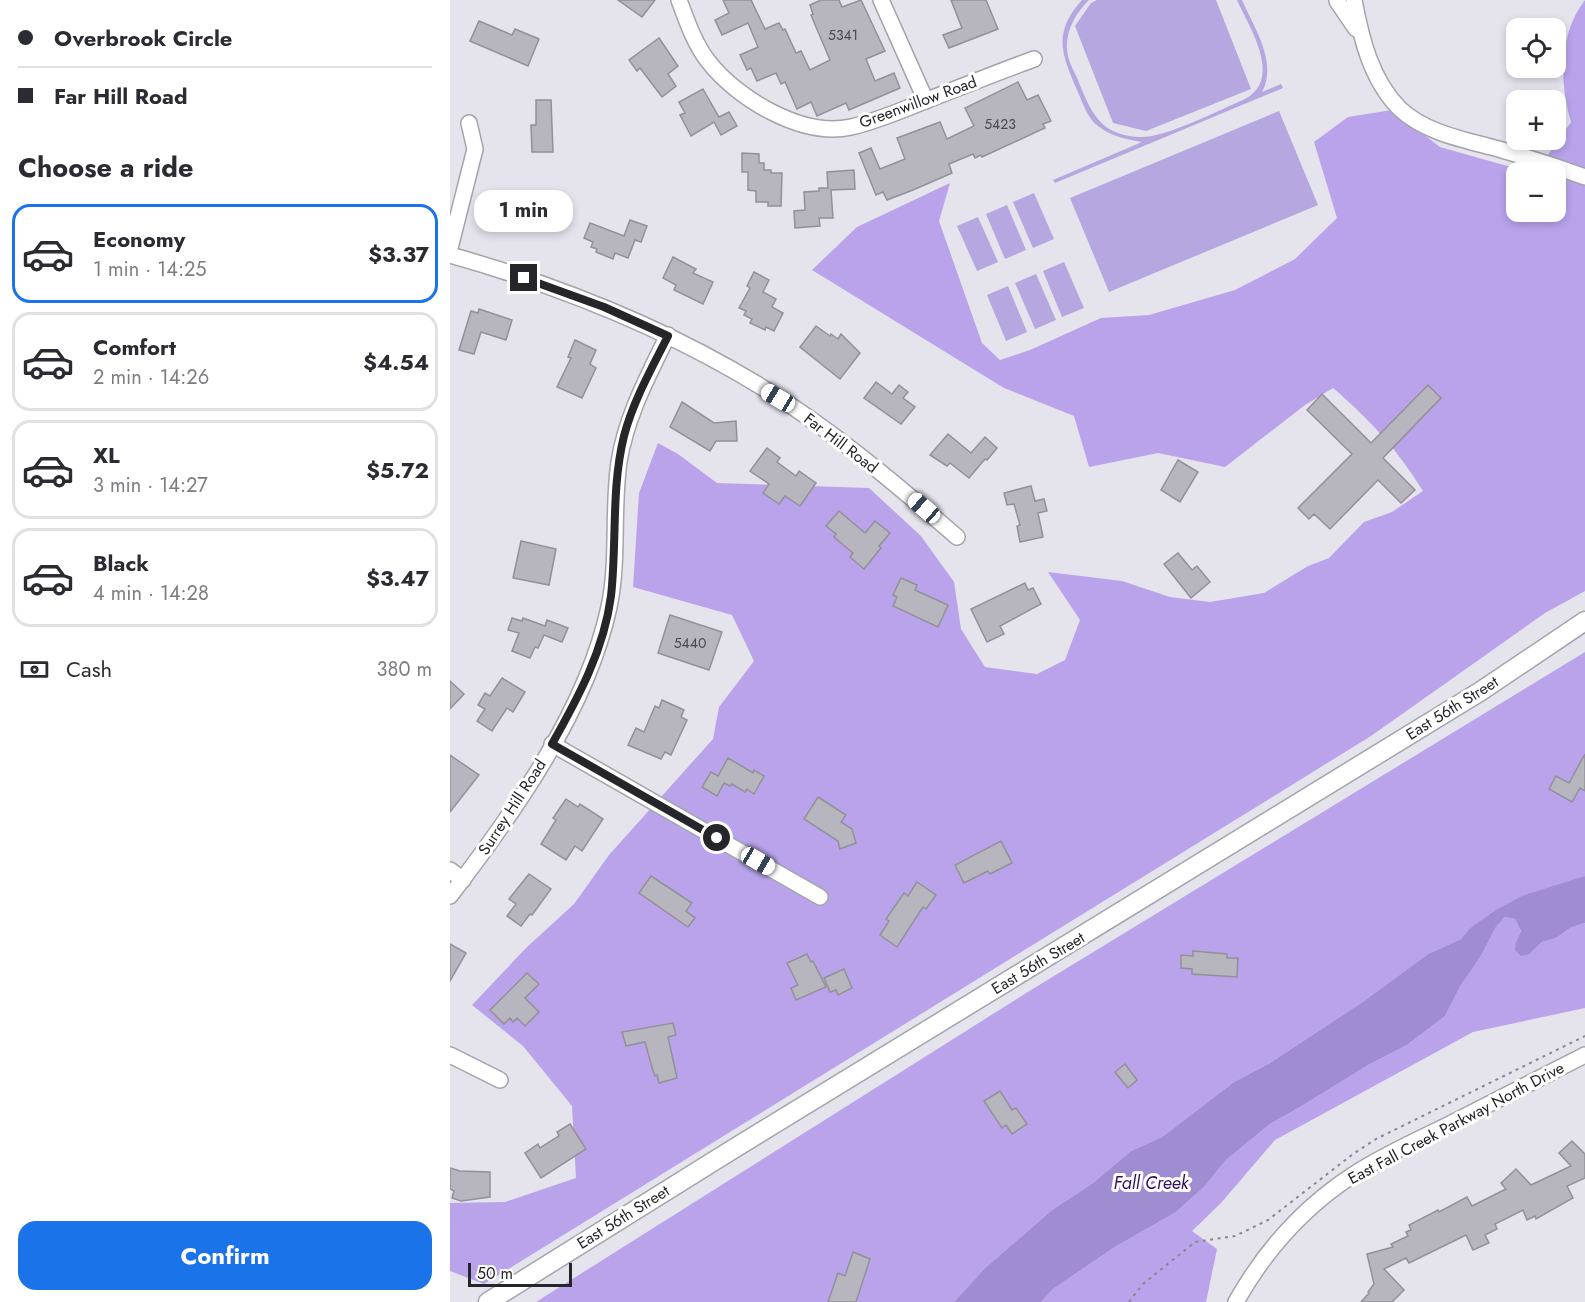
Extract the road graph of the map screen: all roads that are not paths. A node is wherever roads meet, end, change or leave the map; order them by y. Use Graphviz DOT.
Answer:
graph roads {
  1 [pos="679,0"];
  2 [pos="881,0"];
  3 [pos="1337,0"];
  4 [pos="1354,0"];
  5 [pos="1361,37"];
  6 [pos="1034,59"];
  7 [pos="926,101"];
  8 [pos="470,123"];
  9 [pos="1585,177"];
  10 [pos="450,248"];
  11 [pos="450,255"];
  12 [pos="668,336"];
  13 [pos="957,537"];
  14 [pos="1585,621"];
  15 [pos="552,744"];
  16 [pos="450,870"];
  17 [pos="463,880"];
  18 [pos="450,896"];
  19 [pos="820,897"];
  20 [pos="450,1055"];
  21 [pos="1585,1055"];
  22 [pos="500,1080"];
  23 [pos="488,1302"];
  24 [pos="1236,1302"];
  1 -- 7 [label="street, Greenwillow Road"];
  2 -- 7 [label="street"];
  3 -- 5 [label="street"];
  4 -- 5 [label="street"];
  5 -- 9 [label="street"];
  6 -- 7 [label="street, Greenwillow Road"];
  8 -- 10 [label="street"];
  11 -- 12 [label="street, Far Hill Road"];
  12 -- 13 [label="street, Far Hill Road"];
  12 -- 15 [label="street, Surrey Hill Road"];
  14 -- 23 [label="main road, East 56th Street"];
  15 -- 17 [label="street, Surrey Hill Road"];
  15 -- 19 [label="street"];
  16 -- 17 [label="street"];
  17 -- 18 [label="street, Surrey Hill Road"];
  20 -- 22 [label="street"];
  21 -- 24 [label="street, East Fall Creek Parkway North Drive"];
}
